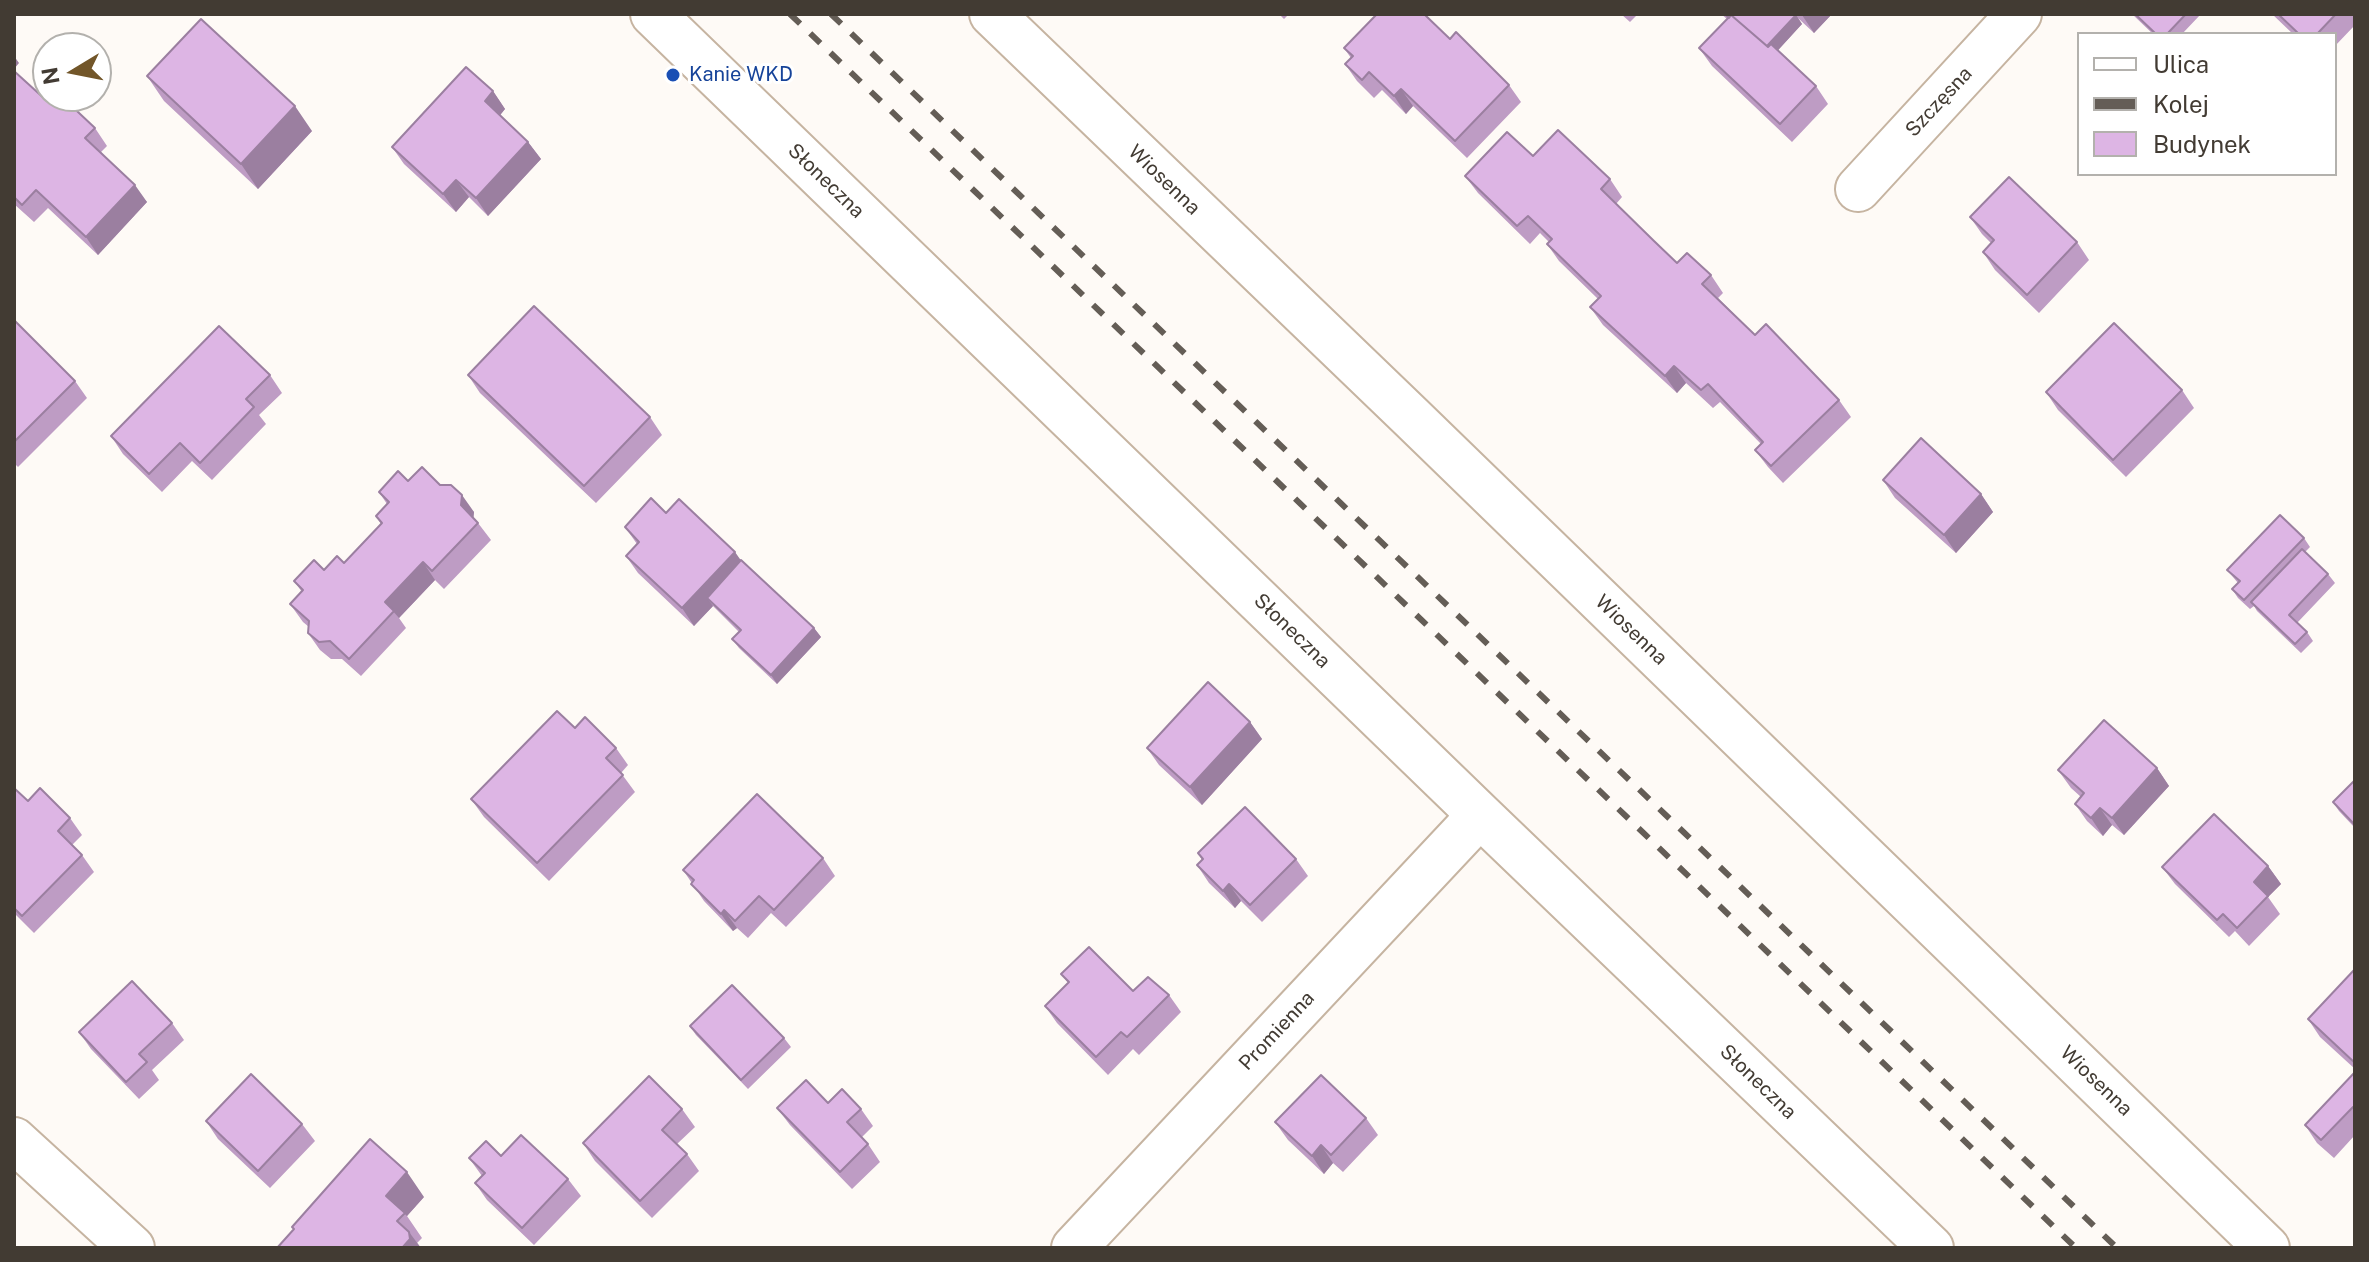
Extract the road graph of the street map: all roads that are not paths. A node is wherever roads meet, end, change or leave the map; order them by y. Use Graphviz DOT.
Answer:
graph roads {
  1 [pos="653,14"];
  2 [pos="992,14"];
  3 [pos="2019,14"];
  4 [pos="1858,189"];
  5 [pos="1480,815"];
  6 [pos="14,1140"];
  7 [pos="132,1248"];
  8 [pos="1074,1248"];
  9 [pos="1931,1248"];
  10 [pos="2267,1248"];
  1 -- 5 [label="street, Słoneczna"];
  2 -- 10 [label="street, Wiosenna"];
  3 -- 4 [label="street, Szczęsna"];
  5 -- 8 [label="street, Promienna"];
  5 -- 9 [label="street, Słoneczna"];
  6 -- 7 [label="street"];
}
